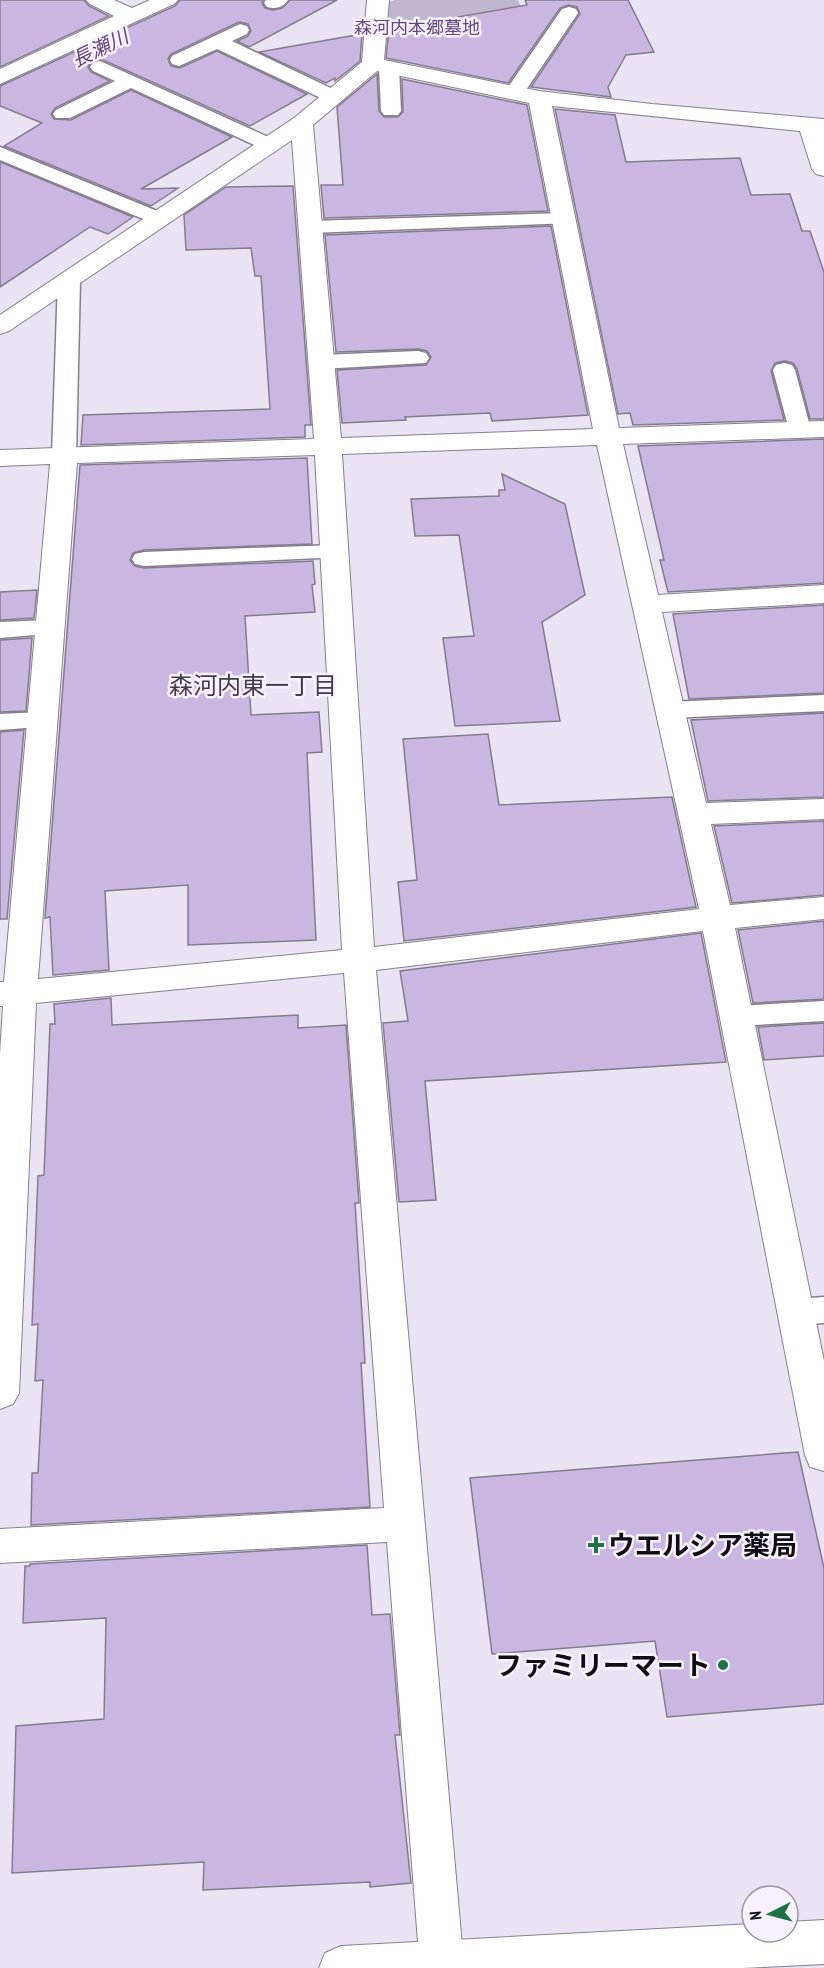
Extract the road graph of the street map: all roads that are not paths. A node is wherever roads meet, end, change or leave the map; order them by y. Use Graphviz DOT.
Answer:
graph roads {
  1 [pos="97,0"];
  2 [pos="167,0"];
  3 [pos="378,0"];
  4 [pos="569,13"];
  5 [pos="131,16"];
  6 [pos="240,30"];
  7 [pos="218,42"];
  8 [pos="179,60"];
  9 [pos="381,66"];
  10 [pos="100,67"];
  11 [pos="0,77"];
  12 [pos="131,81"];
  13 [pos="514,93"];
  14 [pos="334,97"];
  15 [pos="539,98"];
  16 [pos="391,111"];
  17 [pos="63,114"];
  18 [pos="302,123"];
  19 [pos="817,126"];
  20 [pos="270,145"];
  21 [pos="0,153"];
  22 [pos="824,169"];
  23 [pos="160,219"];
  24 [pos="564,219"];
  25 [pos="310,227"];
  26 [pos="69,280"];
  27 [pos="0,326"];
  28 [pos="418,358"];
  29 [pos="321,362"];
  30 [pos="784,370"];
  31 [pos="812,430"];
  32 [pos="608,437"];
  33 [pos="328,447"];
  34 [pos="64,456"];
  35 [pos="0,458"];
  36 [pos="334,552"];
  37 [pos="144,559"];
  38 [pos="824,594"];
  39 [pos="646,604"];
  40 [pos="50,628"];
  41 [pos="0,630"];
  42 [pos="824,703"];
  43 [pos="670,710"];
  44 [pos="42,720"];
  45 [pos="0,722"];
  46 [pos="824,809"];
  47 [pos="693,814"];
  48 [pos="824,908"];
  49 [pos="717,918"];
  50 [pos="359,960"];
  51 [pos="10,993"];
  52 [pos="824,1011"];
  53 [pos="737,1016"];
  54 [pos="809,1311"];
  55 [pos="0,1393"];
  56 [pos="824,1455"];
  57 [pos="405,1524"];
  58 [pos="0,1546"];
  59 [pos="824,1942"];
  60 [pos="441,1966"];
  61 [pos="341,1968"];
  1 -- 5 [label="street"];
  2 -- 5 [label="street"];
  3 -- 9 [label="street"];
  4 -- 13 [label="lane"];
  5 -- 11 [label="street"];
  6 -- 7 [label="lane"];
  7 -- 8 [label="lane"];
  7 -- 14 [label="lane"];
  9 -- 13 [label="street"];
  9 -- 14 [label="street"];
  9 -- 16 [label="lane"];
  10 -- 12 [label="lane"];
  12 -- 17 [label="lane"];
  12 -- 20 [label="lane"];
  13 -- 15 [label="street"];
  14 -- 18 [label="street"];
  15 -- 19 [label="street"];
  15 -- 24 [label="street"];
  18 -- 20 [label="street"];
  18 -- 25 [label="street"];
  19 -- 22 [label="street"];
  20 -- 23 [label="street"];
  21 -- 23 [label="lane"];
  23 -- 26 [label="street"];
  24 -- 25 [label="lane"];
  24 -- 32 [label="street"];
  25 -- 29 [label="street"];
  26 -- 27 [label="street"];
  26 -- 34 [label="lane"];
  28 -- 29 [label="lane"];
  29 -- 33 [label="street"];
  30 -- 31 [label="lane"];
  31 -- 32 [label="street"];
  32 -- 33 [label="street"];
  32 -- 39 [label="street"];
  33 -- 34 [label="street"];
  33 -- 36 [label="street"];
  34 -- 35 [label="street"];
  34 -- 40 [label="street"];
  36 -- 37 [label="lane"];
  36 -- 50 [label="street"];
  38 -- 39 [label="street"];
  39 -- 43 [label="street"];
  40 -- 41 [label="lane"];
  40 -- 44 [label="street"];
  42 -- 43 [label="lane"];
  43 -- 47 [label="street"];
  44 -- 45 [label="lane"];
  44 -- 51 [label="street"];
  46 -- 47 [label="street"];
  47 -- 49 [label="street"];
  48 -- 49 [label="street"];
  49 -- 50 [label="street"];
  49 -- 53 [label="street"];
  50 -- 51 [label="street"];
  50 -- 57 [label="street"];
  51 -- 55 [label="street"];
  52 -- 53 [label="lane"];
  53 -- 54 [label="street"];
  54 -- 56 [label="street"];
  57 -- 58 [label="street"];
  57 -- 60 [label="street"];
  59 -- 60 [label="street"];
  60 -- 61 [label="street"];
}
